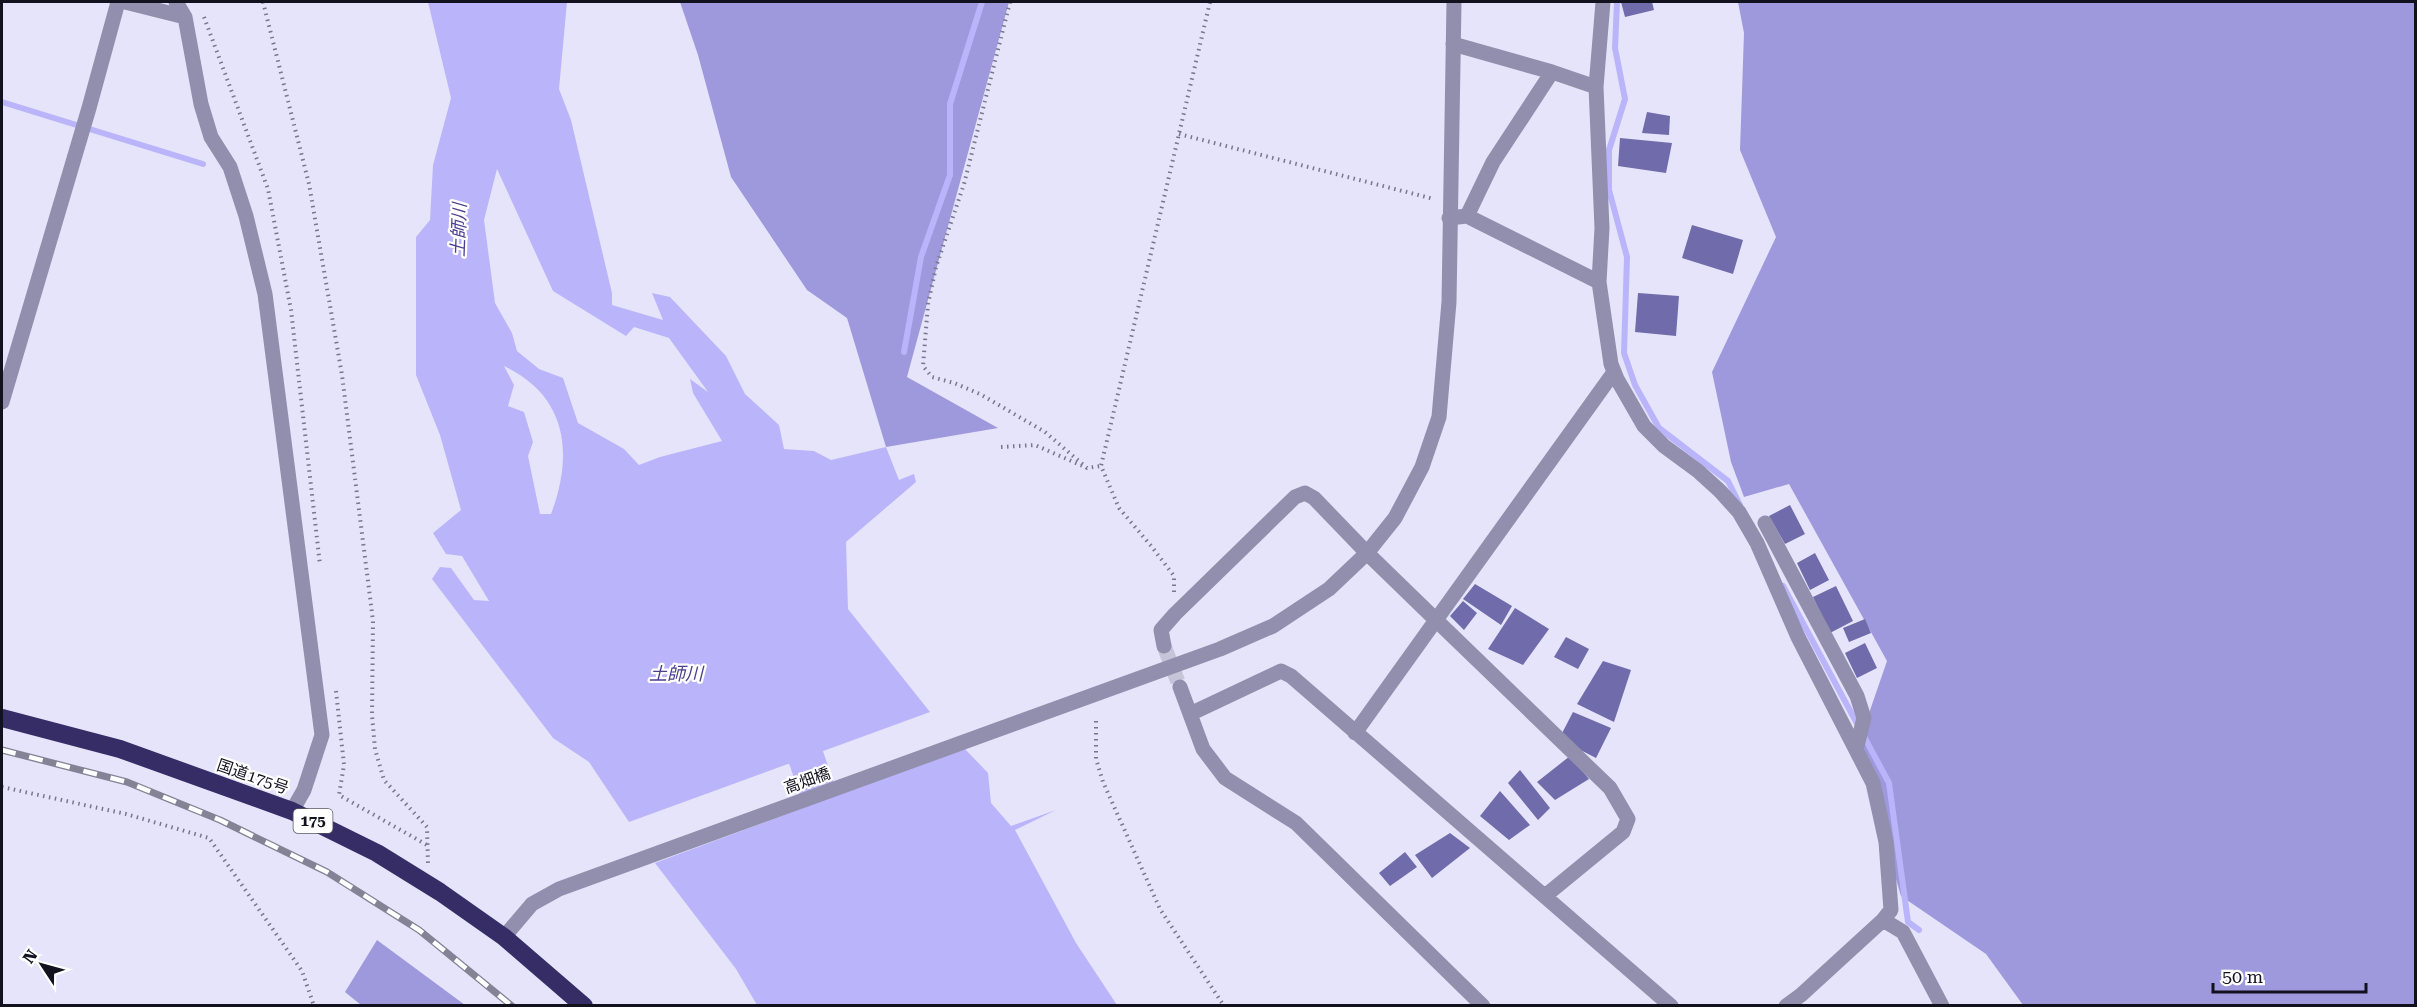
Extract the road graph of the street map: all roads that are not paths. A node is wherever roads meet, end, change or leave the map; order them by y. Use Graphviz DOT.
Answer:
graph roads {
  1 [pos="118,2"];
  2 [pos="125,2"];
  3 [pos="176,2"];
  4 [pos="1454,2"];
  5 [pos="1604,2"];
  6 [pos="185,17"];
  7 [pos="1453,44"];
  8 [pos="1552,72"];
  9 [pos="1596,87"];
  10 [pos="1467,216"];
  11 [pos="1449,218"];
  12 [pos="1599,282"];
  13 [pos="1614,372"];
  14 [pos="2,402"];
  15 [pos="1765,523"];
  16 [pos="1367,553"];
  17 [pos="1436,620"];
  18 [pos="1164,646"];
  19 [pos="1180,687"];
  20 [pos="1190,714"];
  21 [pos="2,718"];
  22 [pos="1355,733"];
  23 [pos="1856,750"];
  24 [pos="292,811"];
  25 [pos="1545,896"];
  26 [pos="1883,920"];
  27 [pos="504,937"];
  28 [pos="584,1005"];
  29 [pos="1484,1005"];
  30 [pos="1671,1005"];
  31 [pos="1786,1005"];
  32 [pos="1942,1005"];
  1 -- 14 [label="street"];
  2 -- 6 [label="street"];
  3 -- 6 [label="street"];
  4 -- 7 [label="street, 高畑橋"];
  5 -- 9 [label="street"];
  6 -- 24 [label="street"];
  7 -- 8 [label="street"];
  7 -- 11 [label="street, 高畑橋"];
  8 -- 9 [label="street"];
  8 -- 10 [label="street"];
  9 -- 12 [label="street"];
  10 -- 11 [label="street"];
  10 -- 12 [label="street"];
  11 -- 16 [label="street, 高畑橋"];
  12 -- 13 [label="street"];
  13 -- 17 [label="street"];
  13 -- 23 [label="street"];
  15 -- 23 [label="street"];
  16 -- 17 [label="street"];
  16 -- 18 [label="street"];
  16 -- 27 [label="street, 高畑橋"];
  17 -- 22 [label="street"];
  17 -- 25 [label="street"];
  19 -- 20 [label="street"];
  20 -- 22 [label="street"];
  20 -- 29 [label="street"];
  21 -- 24 [label="highway, 国道175号 / 175"];
  22 -- 25 [label="street"];
  23 -- 26 [label="street"];
  24 -- 27 [label="highway, 国道175号 / 175"];
  25 -- 30 [label="street"];
  26 -- 31 [label="street"];
  26 -- 32 [label="street"];
  27 -- 28 [label="highway, 国道175号 / 175"];
}
